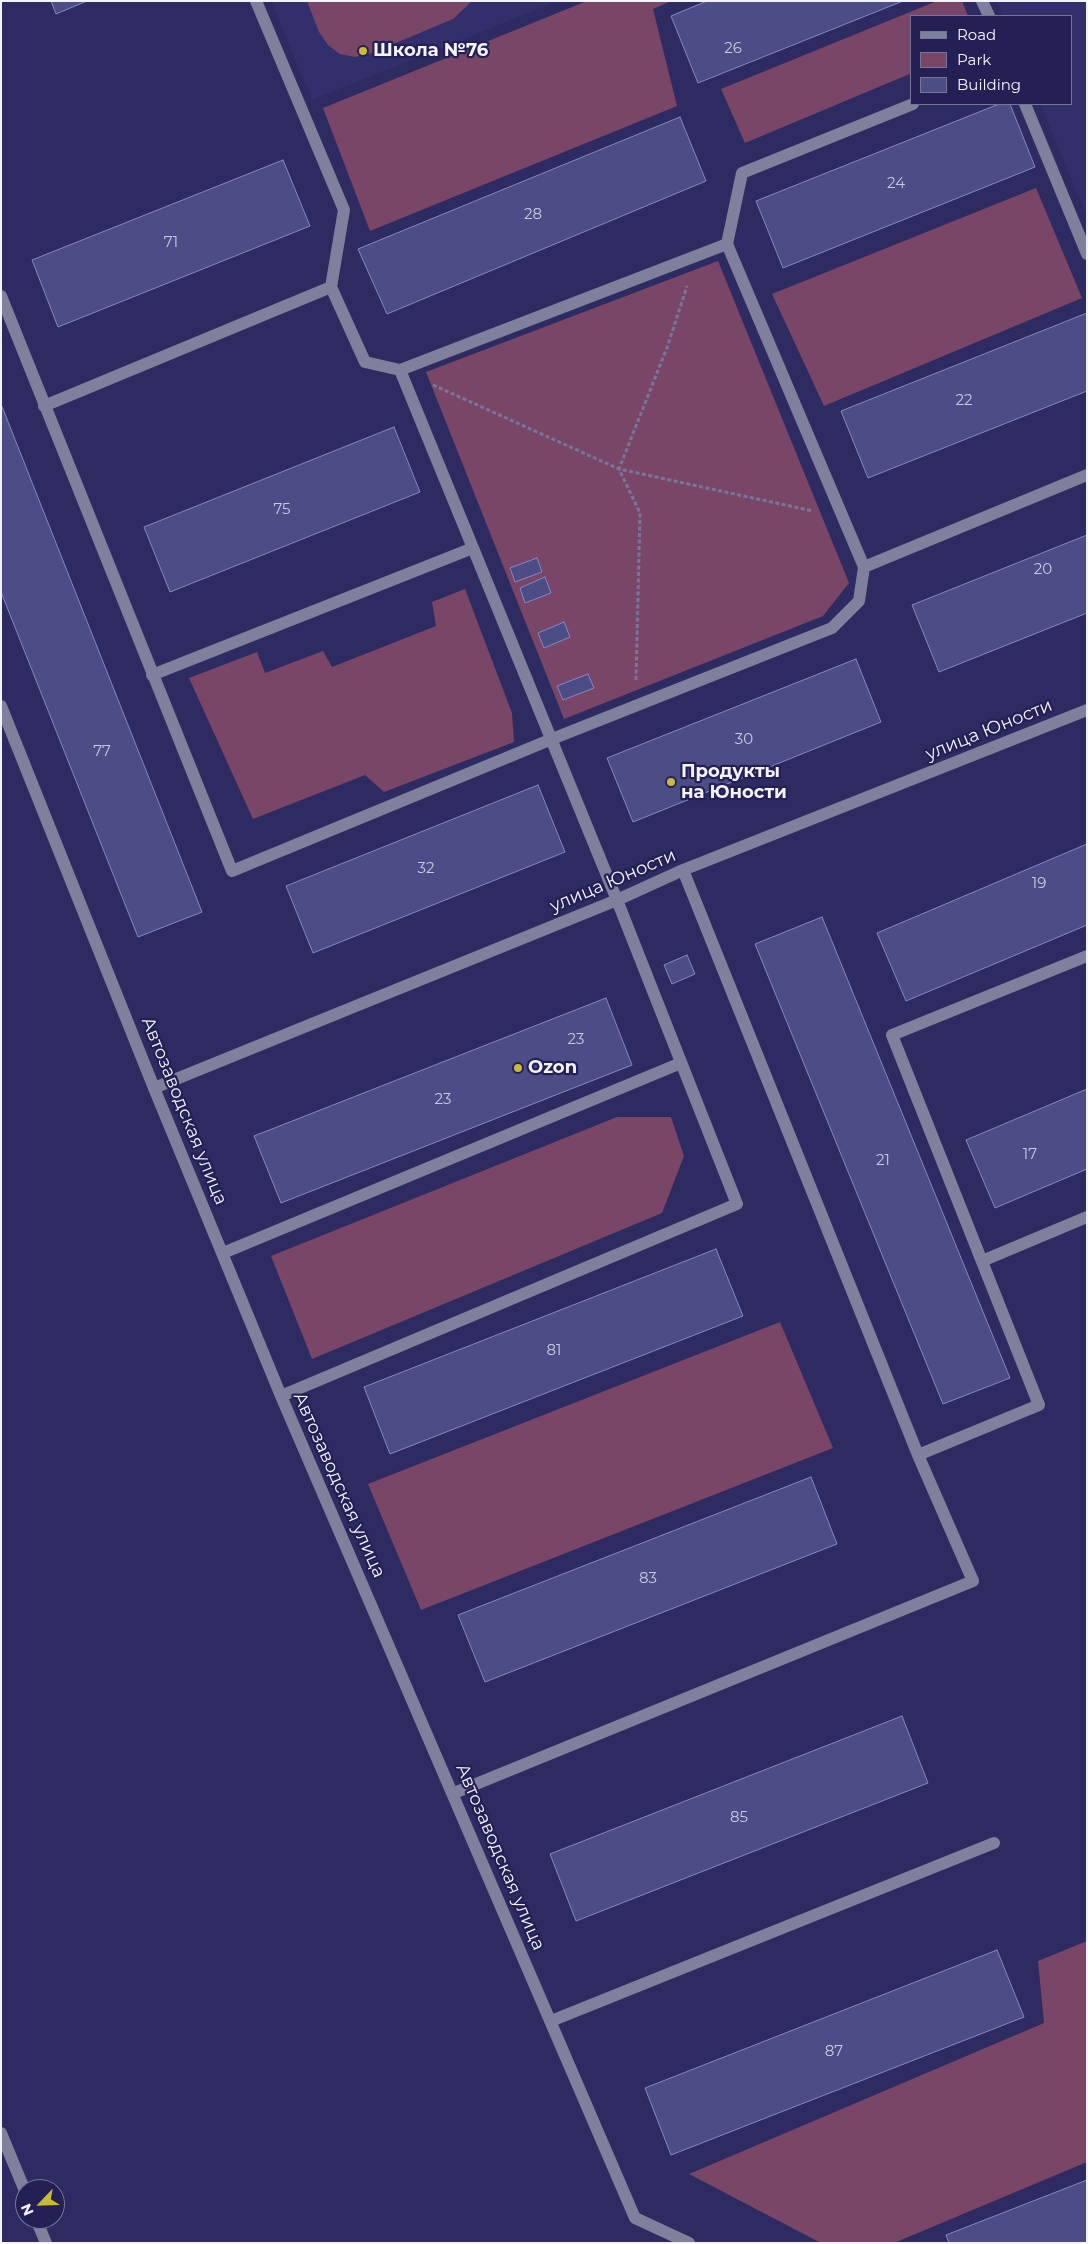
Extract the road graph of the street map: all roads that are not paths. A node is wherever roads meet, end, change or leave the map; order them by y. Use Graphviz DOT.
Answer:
graph roads {
  1 [pos="256,1"];
  2 [pos="982,1"];
  3 [pos="989,15"];
  4 [pos="911,105"];
  5 [pos="1025,105"];
  6 [pos="727,244"];
  7 [pos="1087,254"];
  8 [pos="330,287"];
  9 [pos="1,296"];
  10 [pos="400,370"];
  11 [pos="44,406"];
  12 [pos="1087,475"];
  13 [pos="473,548"];
  14 [pos="864,567"];
  15 [pos="152,675"];
  16 [pos="1,706"];
  17 [pos="1087,710"];
  18 [pos="552,739"];
  19 [pos="683,870"];
  20 [pos="617,900"];
  21 [pos="1087,956"];
  22 [pos="681,1063"];
  23 [pos="154,1088"];
  24 [pos="1087,1217"];
  25 [pos="223,1252"];
  26 [pos="982,1261"];
  27 [pos="281,1396"];
  28 [pos="918,1455"];
  29 [pos="454,1793"];
  30 [pos="994,1843"];
  31 [pos="552,2021"];
  32 [pos="1,2133"];
  33 [pos="20,2179"];
  34 [pos="40,2229"];
  35 [pos="46,2243"];
  36 [pos="689,2243"];
  1 -- 8 [label="street"];
  2 -- 3 [label="street"];
  4 -- 6 [label="street"];
  5 -- 7 [label="street"];
  6 -- 10 [label="street"];
  6 -- 14 [label="street"];
  8 -- 10 [label="street"];
  8 -- 11 [label="street"];
  9 -- 11 [label="street"];
  10 -- 13 [label="street"];
  11 -- 15 [label="street"];
  12 -- 14 [label="street"];
  13 -- 15 [label="street"];
  13 -- 18 [label="street"];
  14 -- 18 [label="street"];
  15 -- 18 [label="street"];
  16 -- 23 [label="street, Автозаводская улица"];
  17 -- 19 [label="street, улица Юности"];
  18 -- 20 [label="street"];
  19 -- 20 [label="street, улица Юности"];
  19 -- 28 [label="street"];
  20 -- 22 [label="street"];
  20 -- 23 [label="street, улица Юности"];
  21 -- 26 [label="street"];
  22 -- 25 [label="street"];
  22 -- 27 [label="street"];
  23 -- 25 [label="street, Автозаводская улица"];
  24 -- 26 [label="street"];
  25 -- 27 [label="street, Автозаводская улица"];
  26 -- 28 [label="street"];
  27 -- 29 [label="street, Автозаводская улица"];
  28 -- 29 [label="street"];
  29 -- 31 [label="street, Автозаводская улица"];
  30 -- 31 [label="street"];
  31 -- 36 [label="street, Автозаводская улица"];
  32 -- 33 [label="street"];
  34 -- 35 [label="street"];
}
